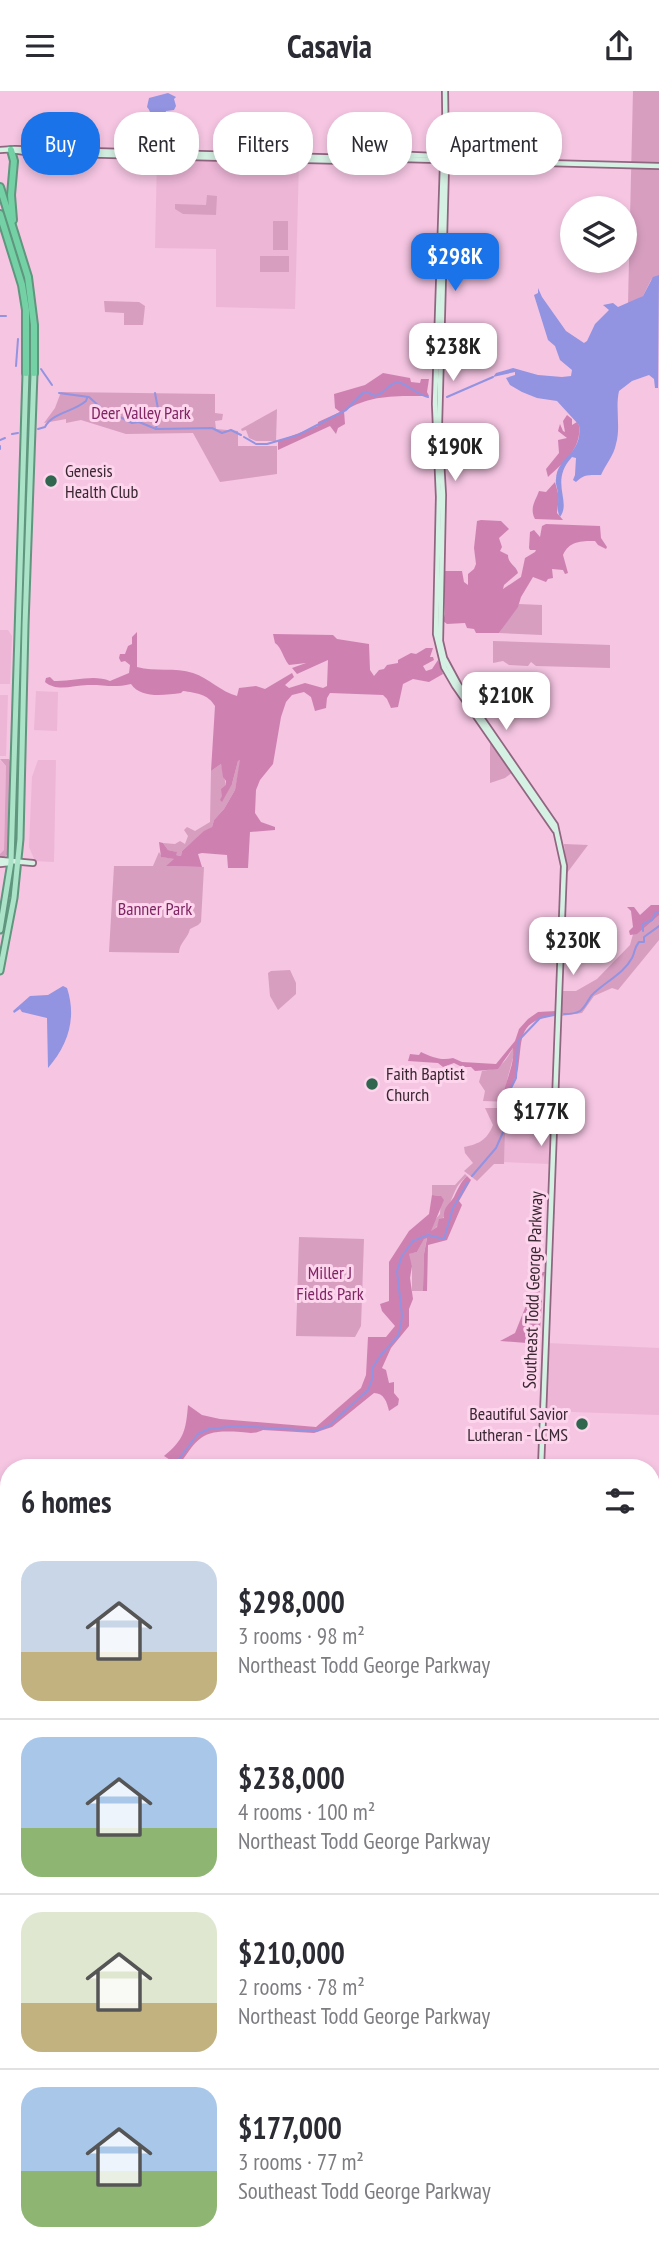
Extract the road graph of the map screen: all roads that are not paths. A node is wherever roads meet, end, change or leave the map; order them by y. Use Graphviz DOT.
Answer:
graph roads {
  1 [pos="444,91"];
  2 [pos="444,112"];
  3 [pos="1,150"];
  4 [pos="11,150"];
  5 [pos="21,150"];
  6 [pos="20,152"];
  7 [pos="100,153"];
  8 [pos="426,158"];
  9 [pos="14,161"];
  10 [pos="562,163"];
  11 [pos="659,166"];
  12 [pos="443,175"];
  13 [pos="445,175"];
  14 [pos="0,187"];
  15 [pos="0,214"];
  16 [pos="0,223"];
  17 [pos="16,235"];
  18 [pos="12,247"];
  19 [pos="30,373"];
  20 [pos="439,554"];
  21 [pos="22,618"];
  22 [pos="21,636"];
  23 [pos="0,862"];
  24 [pos="11,862"];
  25 [pos="18,863"];
  26 [pos="33,863"];
  27 [pos="0,930"];
  28 [pos="0,971"];
  29 [pos="541,1459"];
  1 -- 2 [label="main road"];
  3 -- 4 [label="main road"];
  4 -- 5 [label="main road"];
  4 -- 6 [label="main road"];
  4 -- 9 [label="highway"];
  6 -- 9 [label="highway"];
  7 -- 8 [label="main road"];
  9 -- 17 [label="highway"];
  10 -- 11 [label="main road"];
  12 -- 20 [label="main road"];
  13 -- 20 [label="main road"];
  14 -- 17 [label="highway"];
  15 -- 18 [label="highway"];
  16 -- 18 [label="highway"];
  17 -- 19 [label="highway"];
  18 -- 19 [label="highway"];
  19 -- 21 [label="main road"];
  20 -- 29 [label="main road, Southeast Todd George Parkway"];
  21 -- 22 [label="main road"];
  21 -- 22 [label="main road"];
  21 -- 22 [label="main road"];
  22 -- 24 [label="main road"];
  22 -- 25 [label="main road"];
  23 -- 24 [label="main road"];
  24 -- 25 [label="main road"];
  24 -- 27 [label="main road"];
  25 -- 26 [label="main road"];
  25 -- 28 [label="main road"];
}
